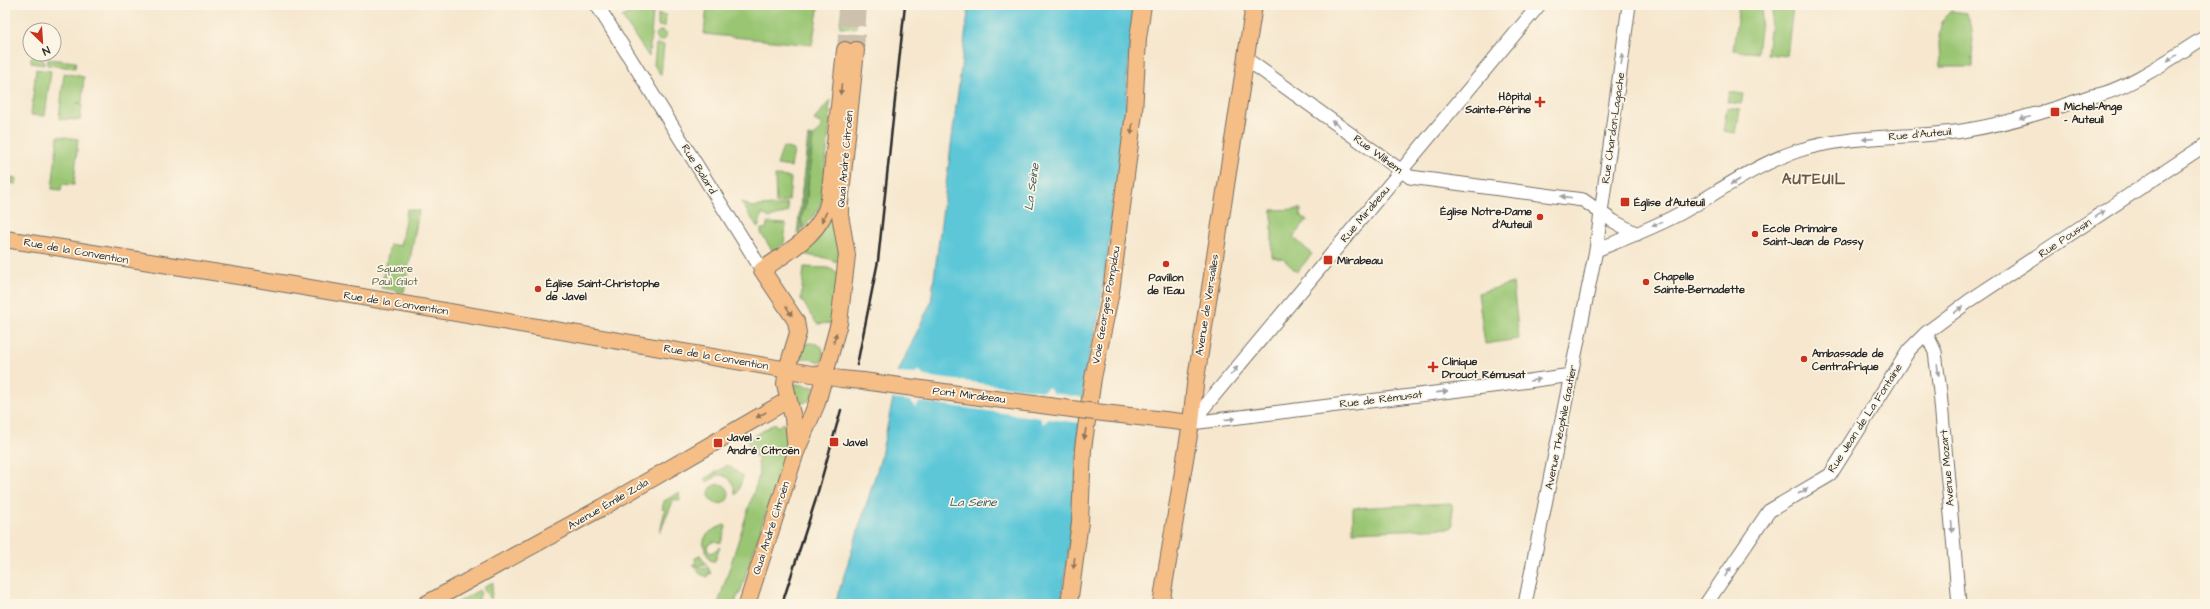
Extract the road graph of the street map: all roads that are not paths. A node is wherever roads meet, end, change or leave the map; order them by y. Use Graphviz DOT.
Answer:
graph roads {
  1 [pos="597,5"];
  2 [pos="1143,5"];
  3 [pos="1151,5"];
  4 [pos="1254,5"];
  5 [pos="1539,5"];
  6 [pos="1630,5"];
  7 [pos="2205,37"];
  8 [pos="1245,58"];
  9 [pos="1135,90"];
  10 [pos="2205,145"];
  11 [pos="1402,171"];
  12 [pos="1601,213"];
  13 [pos="1637,234"];
  14 [pos="5,239"];
  15 [pos="1596,250"];
  16 [pos="762,270"];
  17 [pos="798,333"];
  18 [pos="1926,333"];
  19 [pos="787,369"];
  20 [pos="1571,375"];
  21 [pos="833,377"];
  22 [pos="788,400"];
  23 [pos="817,403"];
  24 [pos="1191,423"];
  25 [pos="796,452"];
  26 [pos="426,604"];
  27 [pos="747,604"];
  28 [pos="1069,604"];
  29 [pos="1161,604"];
  30 [pos="1525,604"];
  31 [pos="1706,604"];
  32 [pos="1959,604"];
  1 -- 16 [label="street, Rue Balard"];
  2 -- 9 [label="main road, Voie Georges Pompidou"];
  3 -- 9 [label="main road"];
  4 -- 8 [label="main road, Avenue de Versailles"];
  5 -- 11 [label="street, Rue Mirabeau"];
  12 -- 6 [label="street, Rue Chardon-Lagache, one-way"];
  7 -- 13 [label="street, Rue d'Auteuil, one-way"];
  11 -- 8 [label="street, Rue Wilhem, one-way"];
  8 -- 24 [label="main road, Avenue de Versailles"];
  9 -- 28 [label="main road, Voie Georges Pompidou, one-way"];
  18 -- 10 [label="street, Rue Poussin, one-way"];
  12 -- 11 [label="street, Rue Wilhem, one-way"];
  24 -- 11 [label="street, Rue Mirabeau, one-way"];
  12 -- 13 [label="street"];
  12 -- 15 [label="street, Rue Chardon-Lagache"];
  13 -- 15 [label="street, Rue d'Auteuil"];
  14 -- 19 [label="main road, Rue de la Convention"];
  15 -- 20 [label="street, Avenue Théophile Gautier"];
  16 -- 17 [label="main road, Rue Balard, one-way"];
  21 -- 16 [label="main road, Quai André Citroën, one-way"];
  17 -- 19 [label="main road, Quai André Citroën"];
  31 -- 18 [label="street, Rue Jean de La Fontaine, one-way"];
  18 -- 32 [label="street, Avenue Mozart, one-way"];
  19 -- 21 [label="main road, Rue de la Convention"];
  19 -- 22 [label="main road, Quai André Citroën"];
  24 -- 20 [label="street, Rue de Rémusat, one-way"];
  20 -- 30 [label="street, Avenue Théophile Gautier"];
  21 -- 23 [label="main road, Quai André Citroën"];
  21 -- 24 [label="main road, Pont Mirabeau, bridge"];
  22 -- 23 [label="main road"];
  22 -- 25 [label="main road, Quai André Citroën"];
  22 -- 26 [label="main road, Avenue Émile Zola, one-way"];
  23 -- 25 [label="main road, Quai André Citroën"];
  24 -- 29 [label="main road, Avenue de Versailles"];
  25 -- 27 [label="main road, Quai André Citroën"];
}
